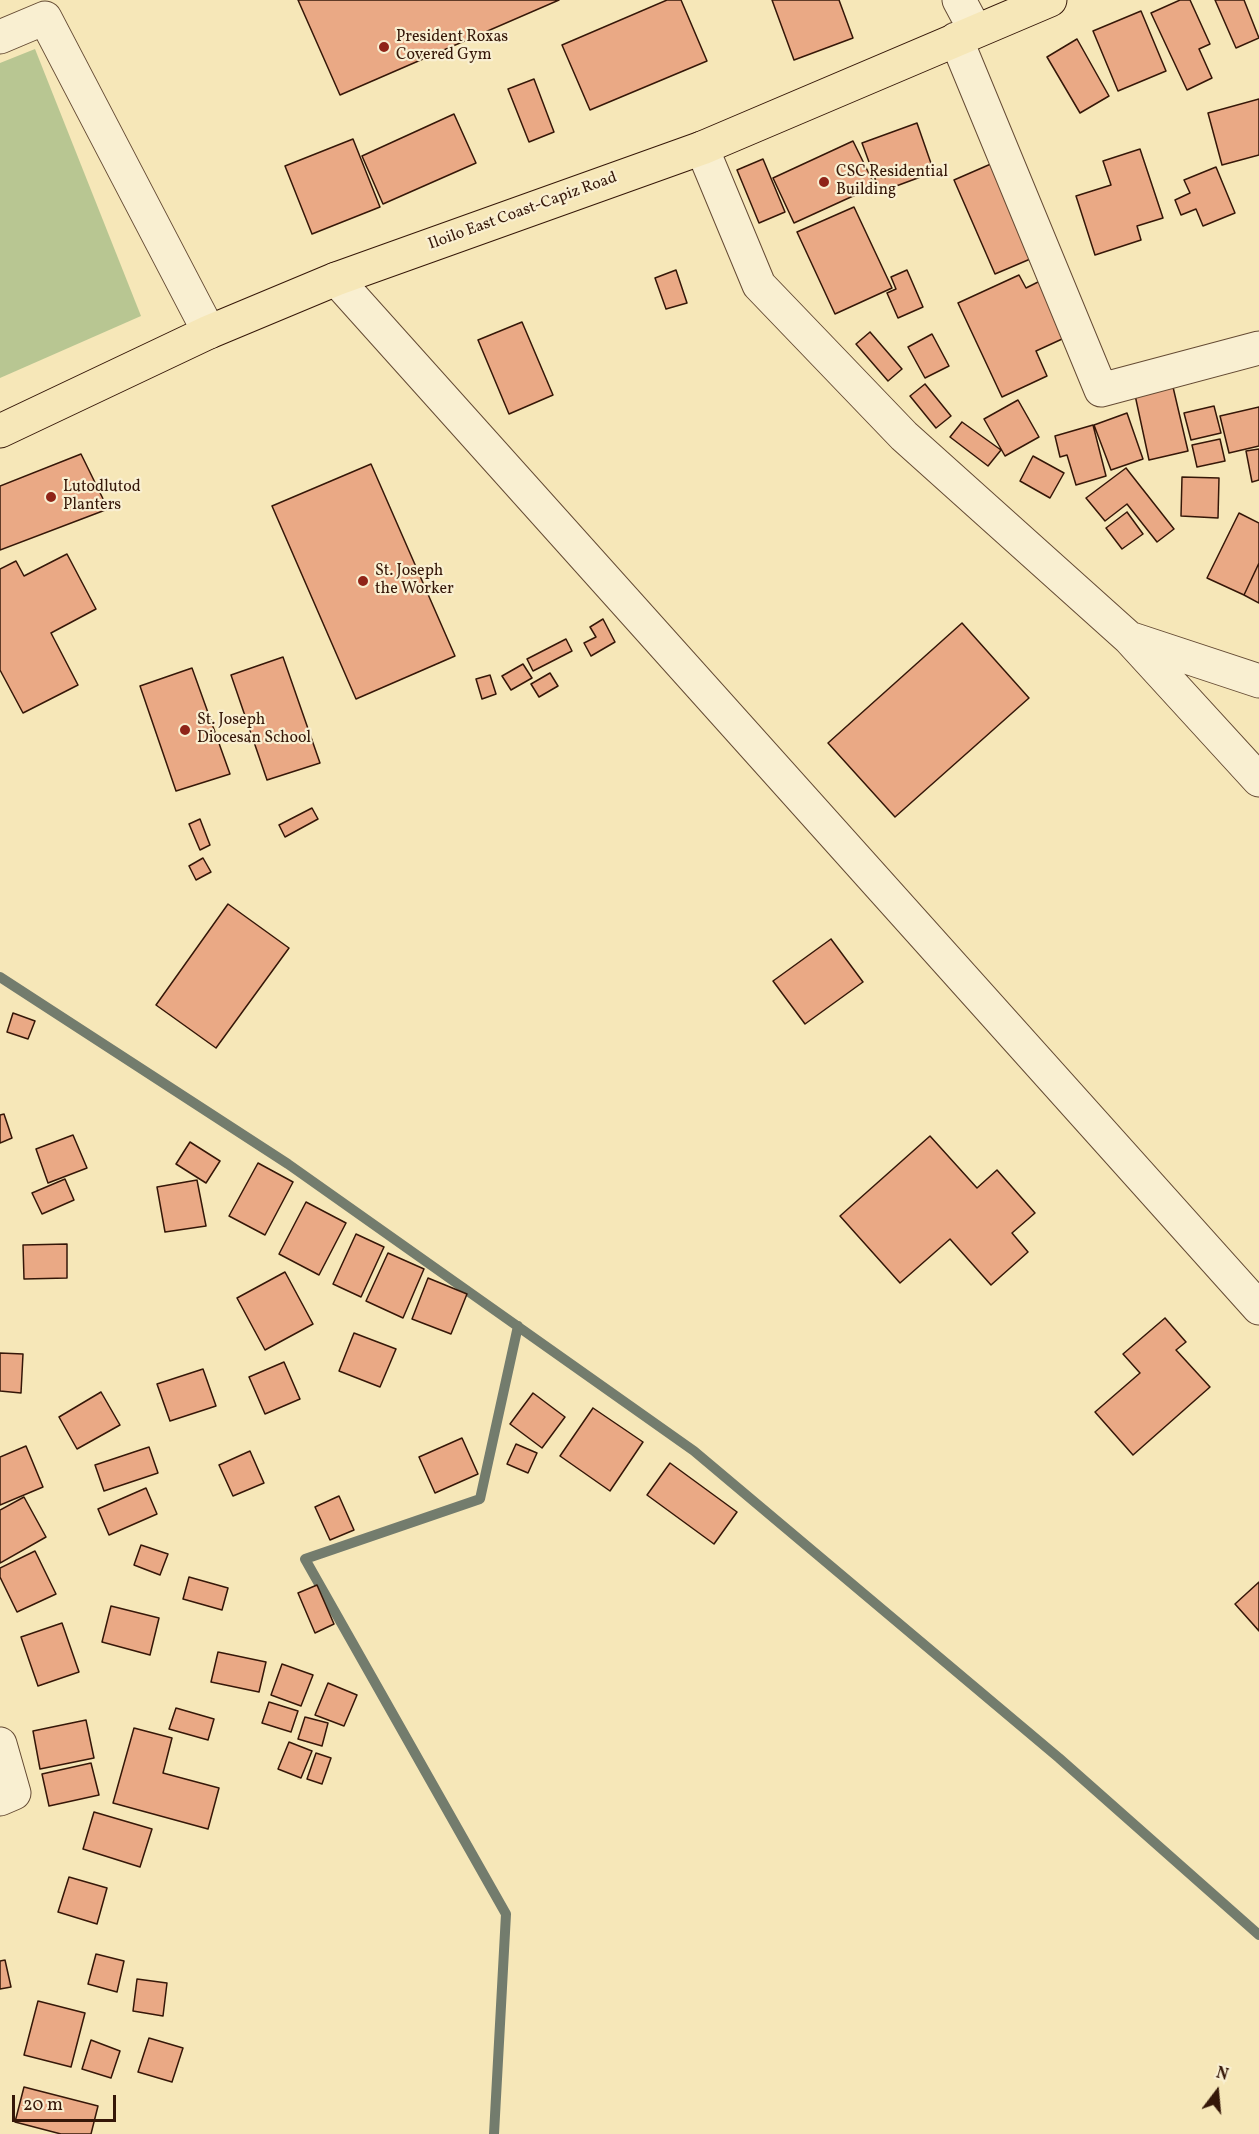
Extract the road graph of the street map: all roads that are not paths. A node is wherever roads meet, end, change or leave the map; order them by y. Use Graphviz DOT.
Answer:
graph roads {
  1 [pos="959,0"];
  2 [pos="1050,0"];
  3 [pos="965,35"];
  4 [pos="0,37"];
  5 [pos="702,148"];
  6 [pos="336,279"];
  7 [pos="209,332"];
  8 [pos="1259,348"];
  9 [pos="0,431"];
  10 [pos="1129,638"];
  11 [pos="1259,681"];
  12 [pos="1259,780"];
  13 [pos="1259,1308"];
  14 [pos="0,1744"];
  15 [pos="0,1798"];
  1 -- 3 [label="street"];
  2 -- 3 [label="main road, Iloilo East Coast-Capiz Road"];
  3 -- 5 [label="main road, Iloilo East Coast-Capiz Road"];
  3 -- 8 [label="street"];
  4 -- 7 [label="street"];
  5 -- 6 [label="main road, Iloilo East Coast-Capiz Road"];
  5 -- 10 [label="street"];
  6 -- 7 [label="main road, Iloilo East Coast-Capiz Road"];
  6 -- 13 [label="street"];
  7 -- 9 [label="main road, Iloilo East Coast-Capiz Road"];
  10 -- 11 [label="street"];
  10 -- 12 [label="street"];
  14 -- 15 [label="street"];
}
